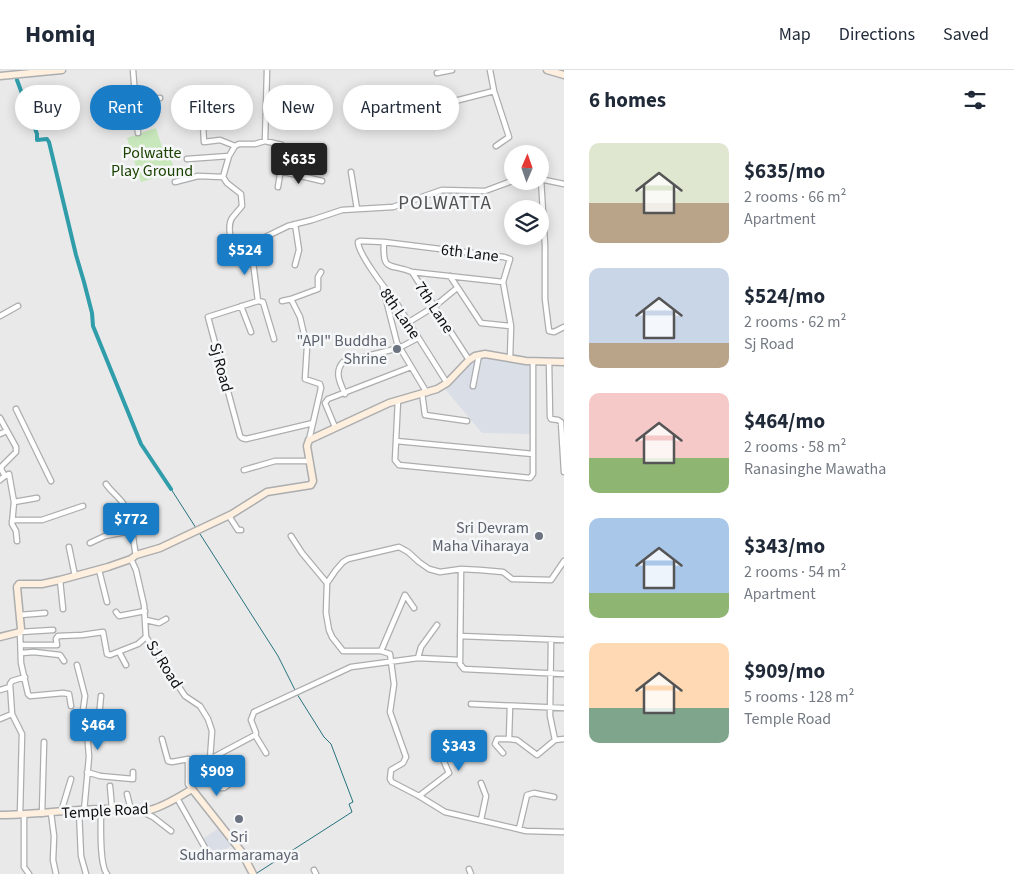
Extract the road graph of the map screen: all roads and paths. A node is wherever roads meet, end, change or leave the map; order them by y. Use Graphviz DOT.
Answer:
graph roads {
  1 [pos="62,70"];
  2 [pos="133,70"];
  3 [pos="267,70"];
  4 [pos="452,70"];
  5 [pos="490,70"];
  6 [pos="546,70"];
  7 [pos="437,73"];
  8 [pos="564,75"];
  9 [pos="0,76"];
  10 [pos="134,85"];
  11 [pos="494,91"];
  12 [pos="459,100"];
  13 [pos="138,130"];
  14 [pos="203,130"];
  15 [pos="138,133"];
  16 [pos="265,141"];
  17 [pos="235,146"];
  18 [pos="496,146"];
  19 [pos="229,156"];
  20 [pos="187,159"];
  21 [pos="280,171"];
  22 [pos="351,172"];
  23 [pos="223,177"];
  24 [pos="322,181"];
  25 [pos="549,181"];
  26 [pos="175,182"];
  27 [pos="504,184"];
  28 [pos="564,184"];
  29 [pos="278,187"];
  30 [pos="541,190"];
  31 [pos="357,209"];
  32 [pos="295,224"];
  33 [pos="358,242"];
  34 [pos="384,242"];
  35 [pos="247,246"];
  36 [pos="295,266"];
  37 [pos="321,272"];
  38 [pos="412,272"];
  39 [pos="450,276"];
  40 [pos="503,282"];
  41 [pos="383,287"];
  42 [pos="457,288"];
  43 [pos="290,298"];
  44 [pos="258,301"];
  45 [pos="282,302"];
  46 [pos="18,306"];
  47 [pos="242,306"];
  48 [pos="435,306"];
  49 [pos="0,316"];
  50 [pos="409,322"];
  51 [pos="511,326"];
  52 [pos="564,327"];
  53 [pos="251,332"];
  54 [pos="418,338"];
  55 [pos="274,339"];
  56 [pos="399,348"];
  57 [pos="479,355"];
  58 [pos="510,358"];
  59 [pos="469,360"];
  60 [pos="533,361"];
  61 [pos="549,361"];
  62 [pos="564,362"];
  63 [pos="411,367"];
  64 [pos="447,383"];
  65 [pos="473,386"];
  66 [pos="424,393"];
  67 [pos="345,394"];
  68 [pos="398,400"];
  69 [pos="16,409"];
  70 [pos="0,418"];
  71 [pos="467,420"];
  72 [pos="313,423"];
  73 [pos="335,427"];
  74 [pos="8,431"];
  75 [pos="0,434"];
  76 [pos="309,440"];
  77 [pos="396,441"];
  78 [pos="533,454"];
  79 [pos="309,461"];
  80 [pos="244,470"];
  81 [pos="564,472"];
  82 [pos="4,476"];
  83 [pos="0,480"];
  84 [pos="51,481"];
  85 [pos="106,484"];
  86 [pos="37,498"];
  87 [pos="14,502"];
  88 [pos="83,506"];
  89 [pos="229,516"];
  90 [pos="12,521"];
  91 [pos="241,530"];
  92 [pos="131,531"];
  93 [pos="291,536"];
  94 [pos="16,541"];
  95 [pos="90,543"];
  96 [pos="69,547"];
  97 [pos="133,557"];
  98 [pos="564,562"];
  99 [pos="461,569"];
  100 [pos="99,570"];
  101 [pos="75,576"];
  102 [pos="60,580"];
  103 [pos="327,583"];
  104 [pos="107,602"];
  105 [pos="414,608"];
  106 [pos="63,609"];
  107 [pos="145,611"];
  108 [pos="116,612"];
  109 [pos="45,613"];
  110 [pos="20,615"];
  111 [pos="166,619"];
  112 [pos="146,620"];
  113 [pos="437,625"];
  114 [pos="53,630"];
  115 [pos="20,632"];
  116 [pos="460,636"];
  117 [pos="0,637"];
  118 [pos="146,637"];
  119 [pos="551,640"];
  120 [pos="564,640"];
  121 [pos="22,646"];
  122 [pos="119,652"];
  123 [pos="380,652"];
  124 [pos="22,653"];
  125 [pos="418,658"];
  126 [pos="460,660"];
  127 [pos="64,661"];
  128 [pos="392,663"];
  129 [pos="77,665"];
  130 [pos="126,665"];
  131 [pos="550,674"];
  132 [pos="564,674"];
  133 [pos="25,677"];
  134 [pos="10,687"];
  135 [pos="0,690"];
  136 [pos="101,696"];
  137 [pos="470,704"];
  138 [pos="71,706"];
  139 [pos="510,706"];
  140 [pos="550,708"];
  141 [pos="564,708"];
  142 [pos="12,714"];
  143 [pos="0,718"];
  144 [pos="87,731"];
  145 [pos="255,734"];
  146 [pos="472,735"];
  147 [pos="162,739"];
  148 [pos="509,739"];
  149 [pos="555,740"];
  150 [pos="564,740"];
  151 [pos="44,742"];
  152 [pos="266,753"];
  153 [pos="503,753"];
  154 [pos="210,759"];
  155 [pos="205,771"];
  156 [pos="87,772"];
  157 [pos="133,772"];
  158 [pos="71,779"];
  159 [pos="235,780"];
  160 [pos="481,783"];
  161 [pos="110,786"];
  162 [pos="190,787"];
  163 [pos="127,794"];
  164 [pos="419,796"];
  165 [pos="554,797"];
  166 [pos="176,798"];
  167 [pos="101,809"];
  168 [pos="112,809"];
  169 [pos="131,810"];
  170 [pos="82,811"];
  171 [pos="141,811"];
  172 [pos="61,812"];
  173 [pos="50,813"];
  174 [pos="42,814"];
  175 [pos="0,815"];
  176 [pos="22,815"];
  177 [pos="481,820"];
  178 [pos="518,829"];
  179 [pos="171,831"];
  180 [pos="564,832"];
  181 [pos="209,855"];
  182 [pos="29,874"];
  183 [pos="56,874"];
  184 [pos="86,874"];
  185 [pos="107,874"];
  186 [pos="253,874"];
  1 -- 9 [label="street"];
  2 -- 10 [label="street"];
  3 -- 16 [label="street"];
  4 -- 7 [label="street"];
  5 -- 11 [label="street"];
  6 -- 8 [label="street"];
  11 -- 12 [label="street"];
  11 -- 18 [label="street"];
  13 -- 15 [label="street"];
  14 -- 17 [label="street"];
  16 -- 17 [label="street"];
  16 -- 21 [label="street"];
  17 -- 19 [label="street"];
  19 -- 20 [label="street"];
  19 -- 23 [label="street"];
  21 -- 24 [label="street"];
  21 -- 29 [label="street"];
  22 -- 31 [label="street"];
  23 -- 26 [label="street"];
  23 -- 35 [label="street"];
  25 -- 28 [label="street"];
  27 -- 31 [label="street"];
  30 -- 52 [label="street"];
  31 -- 32 [label="street"];
  32 -- 35 [label="street"];
  32 -- 36 [label="street"];
  33 -- 34 [label="street, 6th Lane"];
  33 -- 41 [label="street, 8th Lane"];
  34 -- 38 [label="street, 7th Lane"];
  34 -- 40 [label="street, 6th Lane"];
  35 -- 44 [label="street"];
  37 -- 43 [label="street"];
  38 -- 39 [label="street"];
  38 -- 48 [label="street, 7th Lane"];
  39 -- 40 [label="street"];
  39 -- 42 [label="street"];
  40 -- 51 [label="street, 6th Lane"];
  41 -- 50 [label="street, 8th Lane"];
  41 -- 56 [label="street"];
  42 -- 48 [label="street"];
  42 -- 51 [label="street"];
  43 -- 45 [label="street"];
  43 -- 72 [label="street"];
  44 -- 47 [label="street, Sj Road"];
  44 -- 55 [label="street"];
  46 -- 49 [label="street"];
  47 -- 53 [label="street"];
  47 -- 72 [label="street, Sj Road"];
  48 -- 50 [label="street"];
  48 -- 59 [label="street, 7th Lane"];
  50 -- 54 [label="street, 8th Lane"];
  51 -- 58 [label="street, 6th Lane"];
  54 -- 56 [label="street"];
  54 -- 64 [label="street, 8th Lane"];
  56 -- 63 [label="street"];
  56 -- 67 [label="street"];
  57 -- 58 [label="street"];
  57 -- 59 [label="street"];
  57 -- 65 [label="street"];
  58 -- 60 [label="street"];
  59 -- 64 [label="street"];
  60 -- 61 [label="street"];
  60 -- 78 [label="street"];
  61 -- 62 [label="street"];
  61 -- 81 [label="street"];
  63 -- 66 [label="street"];
  63 -- 67 [label="street"];
  64 -- 66 [label="street"];
  66 -- 68 [label="street"];
  66 -- 71 [label="street"];
  67 -- 73 [label="street"];
  68 -- 73 [label="street"];
  68 -- 77 [label="street"];
  69 -- 84 [label="street"];
  70 -- 74 [label="street"];
  72 -- 76 [label="street"];
  73 -- 76 [label="street"];
  74 -- 75 [label="street"];
  74 -- 82 [label="street"];
  76 -- 79 [label="street"];
  77 -- 78 [label="street"];
  77 -- 78 [label="street"];
  79 -- 80 [label="street"];
  79 -- 89 [label="street"];
  82 -- 83 [label="street"];
  82 -- 87 [label="street"];
  85 -- 92 [label="street, SJ Road"];
  86 -- 87 [label="street"];
  87 -- 90 [label="street"];
  88 -- 90 [label="street"];
  89 -- 91 [label="street"];
  89 -- 97 [label="street"];
  90 -- 94 [label="street"];
  92 -- 95 [label="street"];
  92 -- 97 [label="street, SJ Road"];
  93 -- 103 [label="street"];
  96 -- 101 [label="street"];
  97 -- 100 [label="street"];
  97 -- 107 [label="street, SJ Road"];
  98 -- 99 [label="street"];
  99 -- 103 [label="street"];
  99 -- 116 [label="street"];
  100 -- 101 [label="street"];
  100 -- 104 [label="street"];
  101 -- 102 [label="street"];
  102 -- 106 [label="street"];
  102 -- 110 [label="street"];
  103 -- 123 [label="street"];
  105 -- 123 [label="street"];
  107 -- 108 [label="street"];
  107 -- 112 [label="street, SJ Road"];
  109 -- 110 [label="street"];
  110 -- 115 [label="street"];
  111 -- 112 [label="street"];
  112 -- 118 [label="street, SJ Road"];
  113 -- 125 [label="street"];
  114 -- 115 [label="street"];
  115 -- 117 [label="street"];
  115 -- 121 [label="street"];
  116 -- 119 [label="street"];
  116 -- 126 [label="street"];
  118 -- 122 [label="street"];
  118 -- 154 [label="street, SJ Road"];
  119 -- 120 [label="street"];
  119 -- 131 [label="street"];
  121 -- 122 [label="street"];
  121 -- 124 [label="street"];
  122 -- 130 [label="street"];
  123 -- 128 [label="street"];
  124 -- 127 [label="street"];
  124 -- 133 [label="street"];
  125 -- 126 [label="street"];
  125 -- 128 [label="street"];
  126 -- 131 [label="street"];
  128 -- 145 [label="street"];
  128 -- 164 [label="street"];
  129 -- 144 [label="street"];
  131 -- 132 [label="street"];
  131 -- 140 [label="street"];
  133 -- 134 [label="street"];
  133 -- 138 [label="street"];
  134 -- 135 [label="street"];
  134 -- 142 [label="street"];
  136 -- 144 [label="street"];
  137 -- 139 [label="street"];
  139 -- 140 [label="street"];
  139 -- 148 [label="street"];
  140 -- 141 [label="street"];
  140 -- 149 [label="street"];
  142 -- 143 [label="street"];
  142 -- 176 [label="street"];
  144 -- 156 [label="street"];
  145 -- 152 [label="street"];
  145 -- 154 [label="street"];
  146 -- 164 [label="street"];
  147 -- 162 [label="street"];
  148 -- 149 [label="street"];
  148 -- 153 [label="street"];
  149 -- 150 [label="street"];
  151 -- 174 [label="street"];
  154 -- 155 [label="street, SJ Road"];
  155 -- 159 [label="street"];
  155 -- 162 [label="street"];
  156 -- 157 [label="street"];
  156 -- 170 [label="street"];
  158 -- 172 [label="street"];
  160 -- 177 [label="street"];
  161 -- 168 [label="street"];
  162 -- 166 [label="street, Temple Road"];
  162 -- 186 [label="street"];
  163 -- 169 [label="street"];
  164 -- 177 [label="street"];
  165 -- 178 [label="street"];
  166 -- 171 [label="street, Temple Road"];
  166 -- 181 [label="street"];
  167 -- 168 [label="street, Temple Road"];
  167 -- 170 [label="street, Temple Road"];
  167 -- 185 [label="street"];
  168 -- 169 [label="street, Temple Road"];
  169 -- 171 [label="street, Temple Road"];
  170 -- 172 [label="street, Temple Road"];
  170 -- 184 [label="street"];
  171 -- 179 [label="street"];
  172 -- 173 [label="street, Temple Road"];
  173 -- 174 [label="street, Temple Road"];
  173 -- 183 [label="street"];
  174 -- 176 [label="street, Temple Road"];
  175 -- 176 [label="street, Temple Road"];
  176 -- 182 [label="street"];
  177 -- 178 [label="street"];
  178 -- 180 [label="street"];
}
